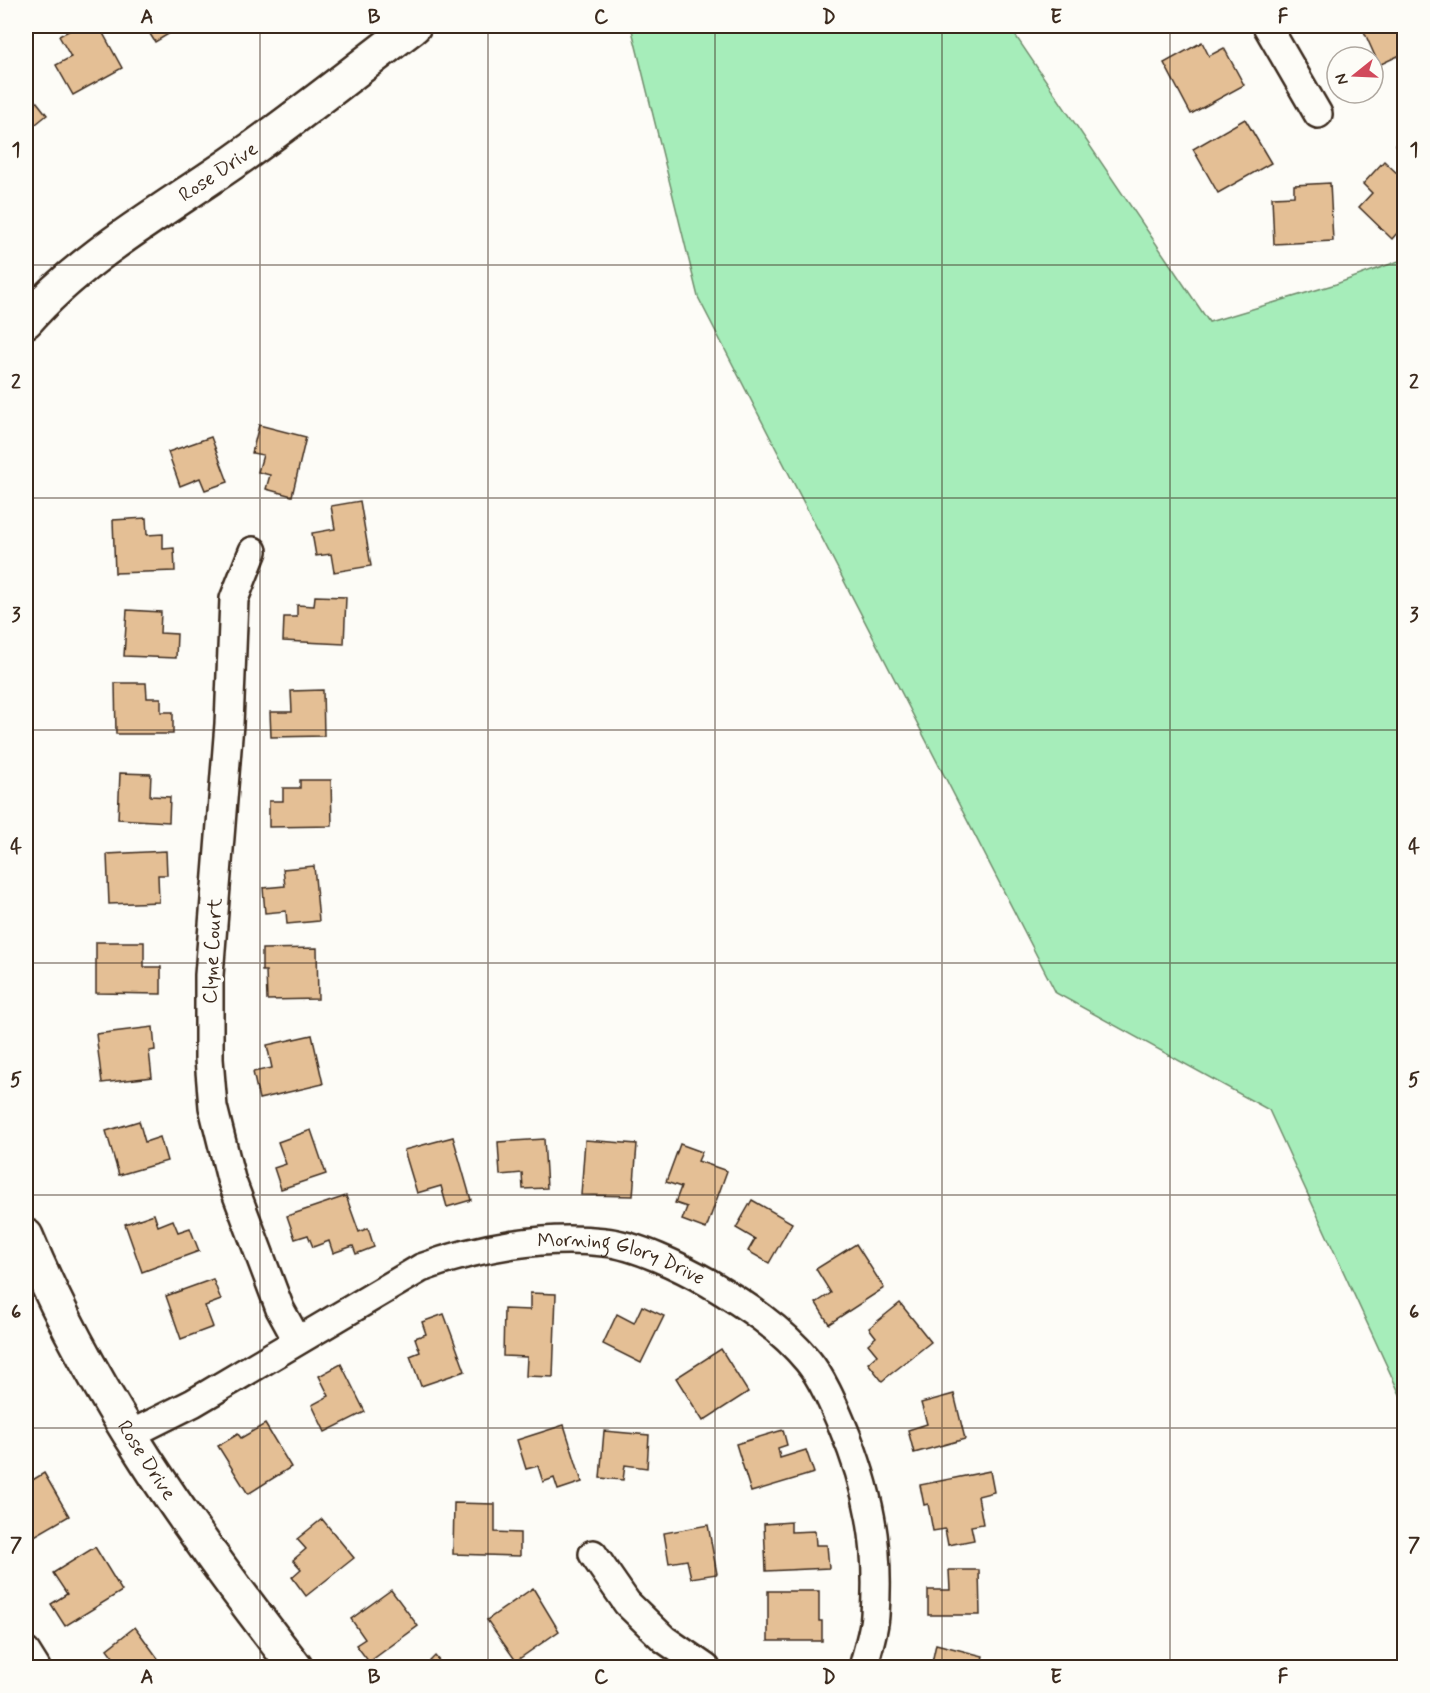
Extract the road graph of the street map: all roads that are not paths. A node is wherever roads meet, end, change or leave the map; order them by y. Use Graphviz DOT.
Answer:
graph roads {
  1 [pos="414,26"];
  2 [pos="1267,26"];
  3 [pos="1318,114"];
  4 [pos="26,321"];
  5 [pos="253,551"];
  6 [pos="26,1236"];
  7 [pos="297,1340"];
  8 [pos="129,1435"];
  9 [pos="593,1554"];
  10 [pos="26,1652"];
  11 [pos="36,1668"];
  12 [pos="296,1668"];
  13 [pos="706,1668"];
  14 [pos="863,1668"];
  1 -- 4 [label="main road, Rose Drive"];
  2 -- 3 [label="street"];
  5 -- 7 [label="street, Clyne Court"];
  6 -- 8 [label="main road, Rose Drive"];
  7 -- 8 [label="street, Morning Glory Drive"];
  7 -- 14 [label="street, Morning Glory Drive"];
  8 -- 12 [label="main road, Rose Drive"];
  9 -- 13 [label="street"];
  10 -- 11 [label="street"];
}
